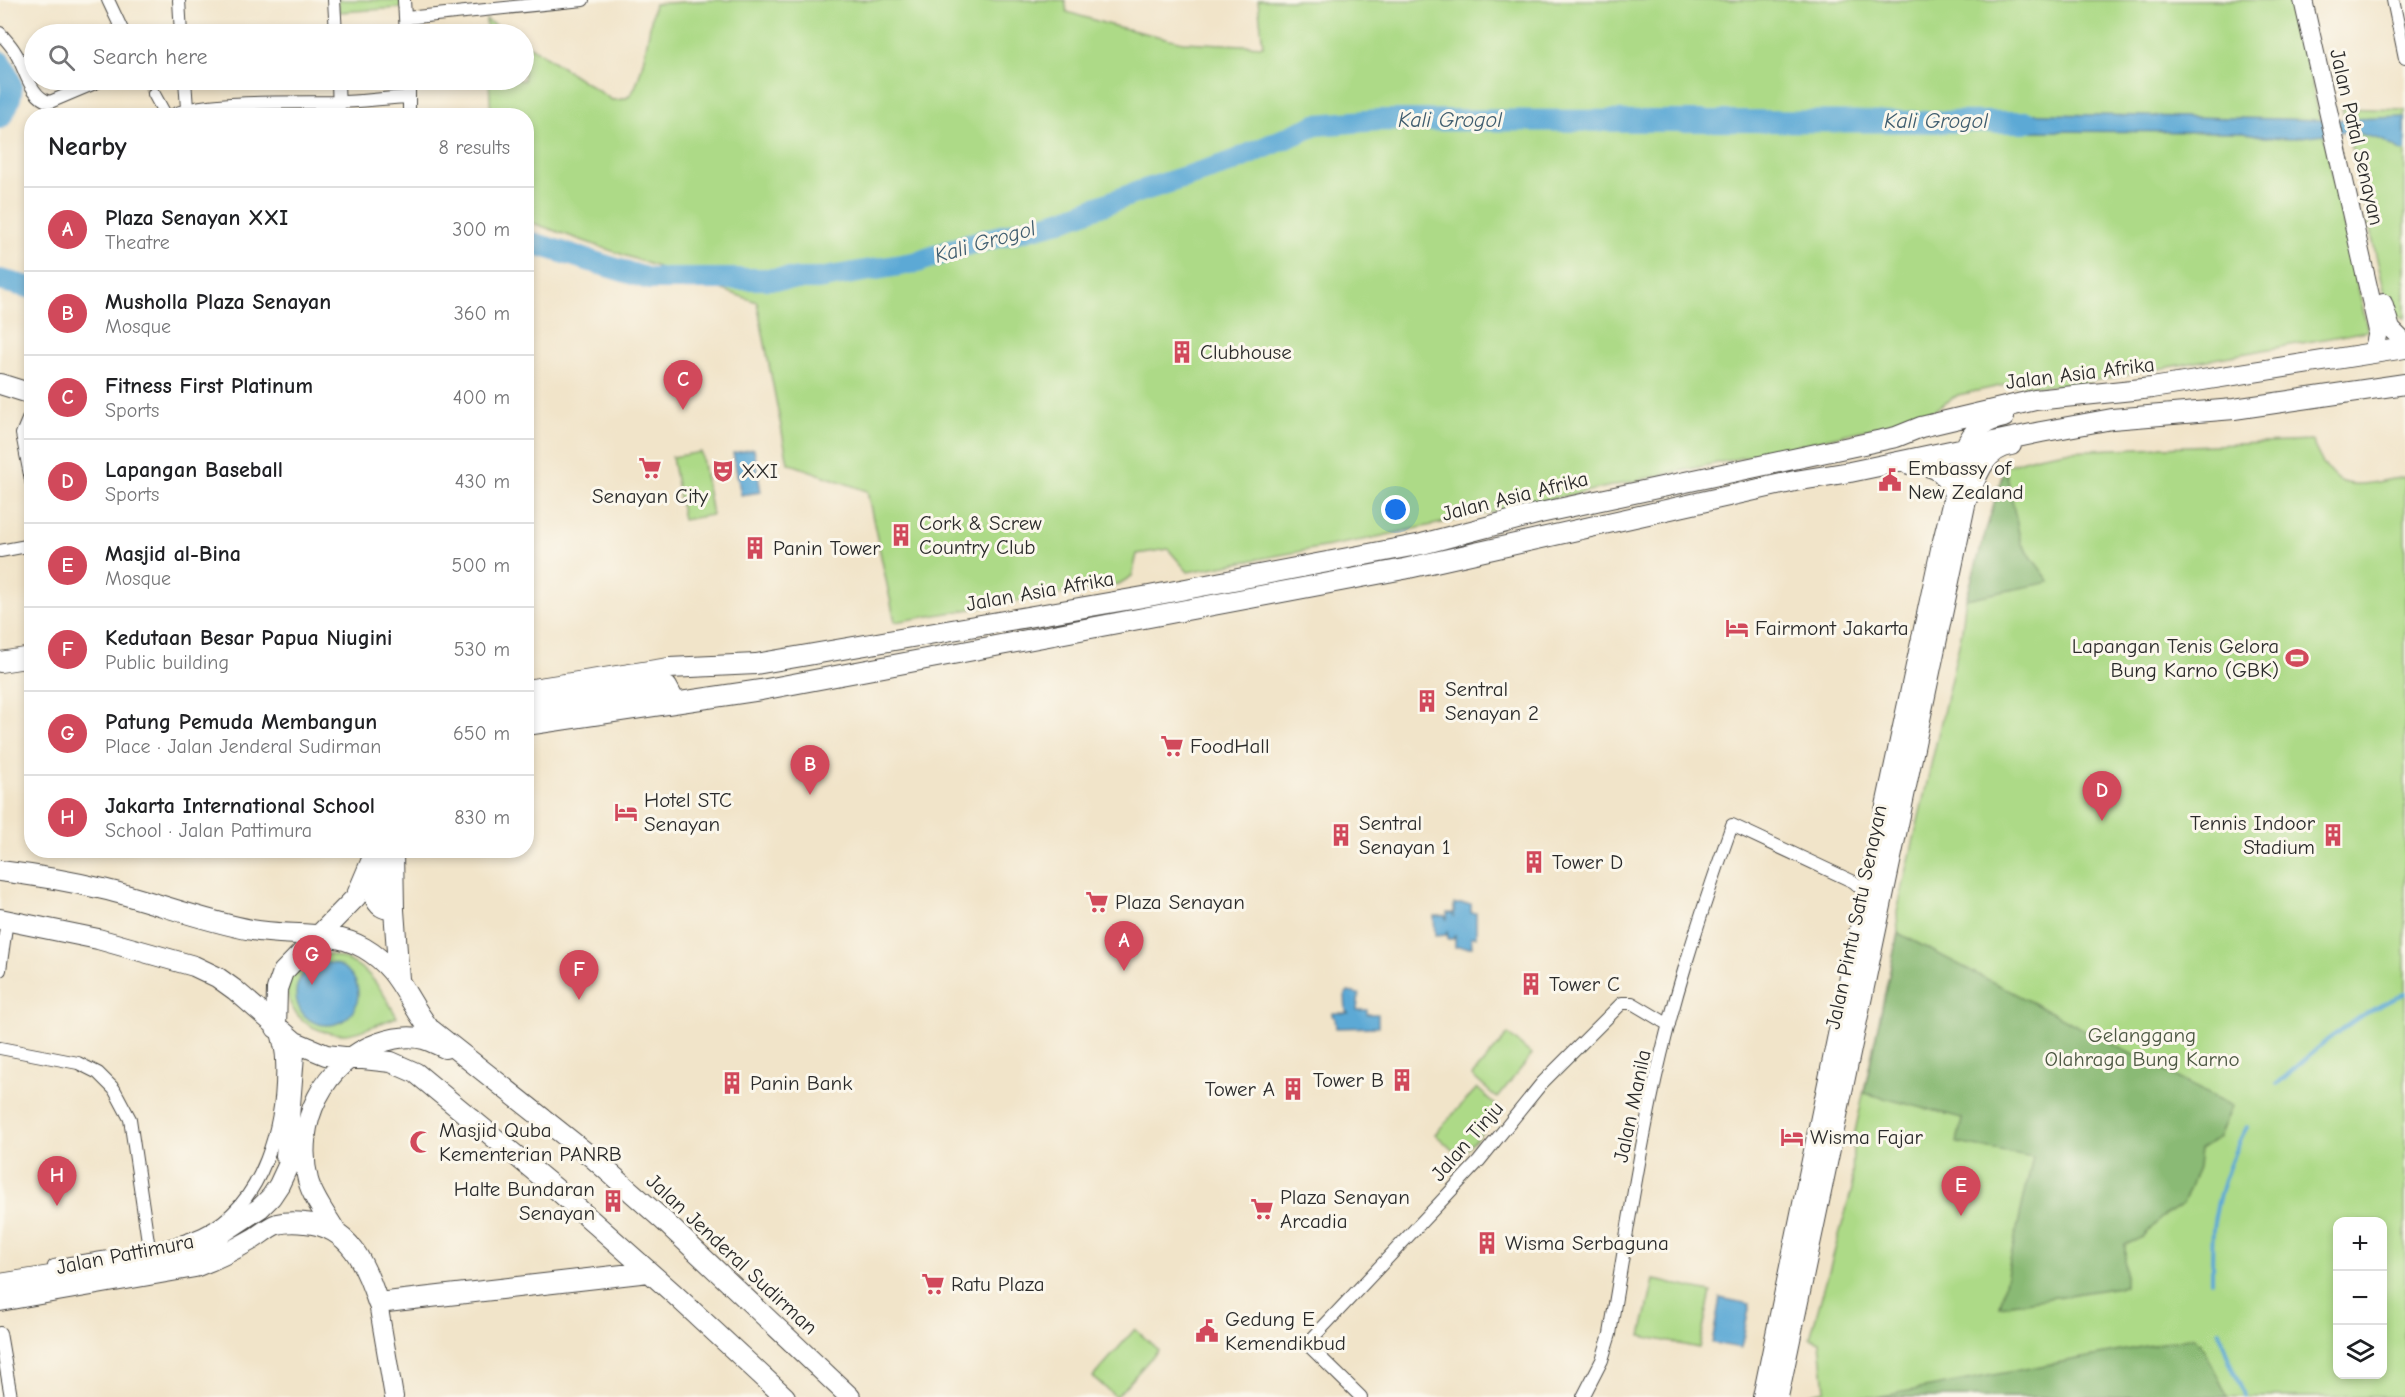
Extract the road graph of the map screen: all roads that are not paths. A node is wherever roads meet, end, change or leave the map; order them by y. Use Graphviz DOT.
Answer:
graph roads {
  1 [pos="108,0"];
  2 [pos="179,0"];
  3 [pos="334,0"];
  4 [pos="404,0"];
  5 [pos="583,0"];
  6 [pos="2303,0"];
  7 [pos="2312,0"];
  8 [pos="2393,0"];
  9 [pos="406,18"];
  10 [pos="119,24"];
  11 [pos="180,24"];
  12 [pos="335,24"];
  13 [pos="406,24"];
  14 [pos="0,33"];
  15 [pos="2405,58"];
  16 [pos="24,68"];
  17 [pos="35,90"];
  18 [pos="78,90"];
  19 [pos="185,90"];
  20 [pos="338,90"];
  21 [pos="409,90"];
  22 [pos="154,94"];
  23 [pos="409,96"];
  24 [pos="338,102"];
  25 [pos="2331,102"];
  26 [pos="162,108"];
  27 [pos="187,108"];
  28 [pos="338,108"];
  29 [pos="409,108"];
  30 [pos="2338,135"];
  31 [pos="2405,343"];
  32 [pos="2405,348"];
  33 [pos="2370,353"];
  34 [pos="0,384"];
  35 [pos="2405,384"];
  36 [pos="2152,388"];
  37 [pos="24,392"];
  38 [pos="2097,395"];
  39 [pos="2185,413"];
  40 [pos="24,429"];
  41 [pos="1896,437"];
  42 [pos="1971,443"];
  43 [pos="24,444"];
  44 [pos="1792,459"];
  45 [pos="1892,463"];
  46 [pos="1795,481"];
  47 [pos="1961,495"];
  48 [pos="24,546"];
  49 [pos="0,551"];
  50 [pos="1172,592"];
  51 [pos="1176,612"];
  52 [pos="24,658"];
  53 [pos="0,662"];
  54 [pos="534,689"];
  55 [pos="675,702"];
  56 [pos="534,708"];
  57 [pos="534,724"];
  58 [pos="378,858"];
  59 [pos="380,858"];
  60 [pos="0,871"];
  61 [pos="1871,889"];
  62 [pos="4,919"];
  63 [pos="318,936"];
  64 [pos="0,970"];
  65 [pos="399,978"];
  66 [pos="1669,1025"];
  67 [pos="276,1028"];
  68 [pos="295,1042"];
  69 [pos="0,1048"];
  70 [pos="352,1057"];
  71 [pos="468,1059"];
  72 [pos="307,1125"];
  73 [pos="285,1171"];
  74 [pos="336,1232"];
  75 [pos="150,1254"];
  76 [pos="649,1272"];
  77 [pos="0,1277"];
  78 [pos="0,1284"];
  79 [pos="0,1301"];
  80 [pos="378,1303"];
  81 [pos="0,1333"];
  82 [pos="11,1397"];
  83 [pos="393,1397"];
  84 [pos="785,1397"];
  85 [pos="850,1397"];
  86 [pos="1362,1397"];
  87 [pos="1582,1397"];
  88 [pos="1762,1397"];
  89 [pos="1779,1397"];
  1 -- 10 [label="street"];
  2 -- 11 [label="street"];
  3 -- 12 [label="street"];
  4 -- 9 [label="street"];
  5 -- 9 [label="street"];
  6 -- 25 [label="main road, Jalan Patal Senayan"];
  7 -- 25 [label="main road, Jalan Patal Senayan"];
  8 -- 15 [label="street"];
  9 -- 13 [label="street"];
  14 -- 16 [label="street"];
  17 -- 18 [label="street"];
  19 -- 27 [label="street"];
  20 -- 24 [label="street"];
  21 -- 23 [label="street"];
  22 -- 26 [label="street"];
  23 -- 24 [label="street"];
  23 -- 29 [label="street"];
  24 -- 27 [label="street"];
  24 -- 28 [label="street"];
  25 -- 30 [label="main road, Jalan Patal Senayan"];
  30 -- 31 [label="main road, Jalan Patal Senayan"];
  30 -- 33 [label="main road, Jalan Patal Senayan"];
  32 -- 33 [label="main road, Jalan Asia Afrika"];
  33 -- 36 [label="main road, Jalan Asia Afrika"];
  34 -- 37 [label="main road"];
  35 -- 39 [label="main road"];
  36 -- 38 [label="main road, Jalan Asia Afrika"];
  36 -- 39 [label="main road"];
  38 -- 41 [label="main road, Jalan Asia Afrika"];
  38 -- 42 [label="main road"];
  39 -- 42 [label="main road"];
  39 -- 47 [label="main road"];
  40 -- 43 [label="street"];
  41 -- 42 [label="main road"];
  41 -- 44 [label="main road, Jalan Asia Afrika"];
  42 -- 45 [label="main road"];
  42 -- 47 [label="main road, Jalan Pintu Satu Senayan"];
  44 -- 46 [label="main road"];
  44 -- 50 [label="main road, Jalan Asia Afrika"];
  45 -- 46 [label="main road"];
  45 -- 47 [label="main road"];
  46 -- 51 [label="main road"];
  47 -- 61 [label="main road, Jalan Pintu Satu Senayan"];
  48 -- 49 [label="street"];
  50 -- 51 [label="main road"];
  50 -- 54 [label="main road, Jalan Asia Afrika"];
  51 -- 55 [label="main road"];
  52 -- 53 [label="main road"];
  55 -- 56 [label="main road"];
  55 -- 57 [label="main road"];
  58 -- 63 [label="main road"];
  59 -- 65 [label="main road"];
  60 -- 63 [label="main road"];
  61 -- 66 [label="street, Jalan Manila"];
  61 -- 88 [label="main road, Jalan Pintu Satu Senayan"];
  61 -- 89 [label="main road, Jalan Pintu Satu Senayan"];
  62 -- 64 [label="street"];
  62 -- 67 [label="main road"];
  63 -- 65 [label="main road"];
  63 -- 67 [label="main road"];
  65 -- 71 [label="main road"];
  66 -- 86 [label="street, Jalan Tinju"];
  66 -- 87 [label="street, Jalan Manila"];
  67 -- 68 [label="main road"];
  67 -- 75 [label="street, Jalan Pattimura"];
  68 -- 70 [label="main road"];
  68 -- 73 [label="main road"];
  69 -- 75 [label="street"];
  70 -- 71 [label="main road"];
  70 -- 72 [label="main road"];
  70 -- 76 [label="main road"];
  71 -- 85 [label="main road, Jalan Jenderal Sudirman"];
  72 -- 73 [label="main road, Jalan Pattimura"];
  72 -- 74 [label="main road"];
  73 -- 75 [label="main road, Jalan Pattimura"];
  74 -- 79 [label="main road, Jalan Pattimura"];
  74 -- 80 [label="main road"];
  75 -- 77 [label="street, Jalan Pattimura"];
  75 -- 78 [label="main road, Jalan Pattimura"];
  76 -- 80 [label="main road"];
  76 -- 84 [label="main road"];
  80 -- 83 [label="main road"];
  81 -- 82 [label="street"];
}
